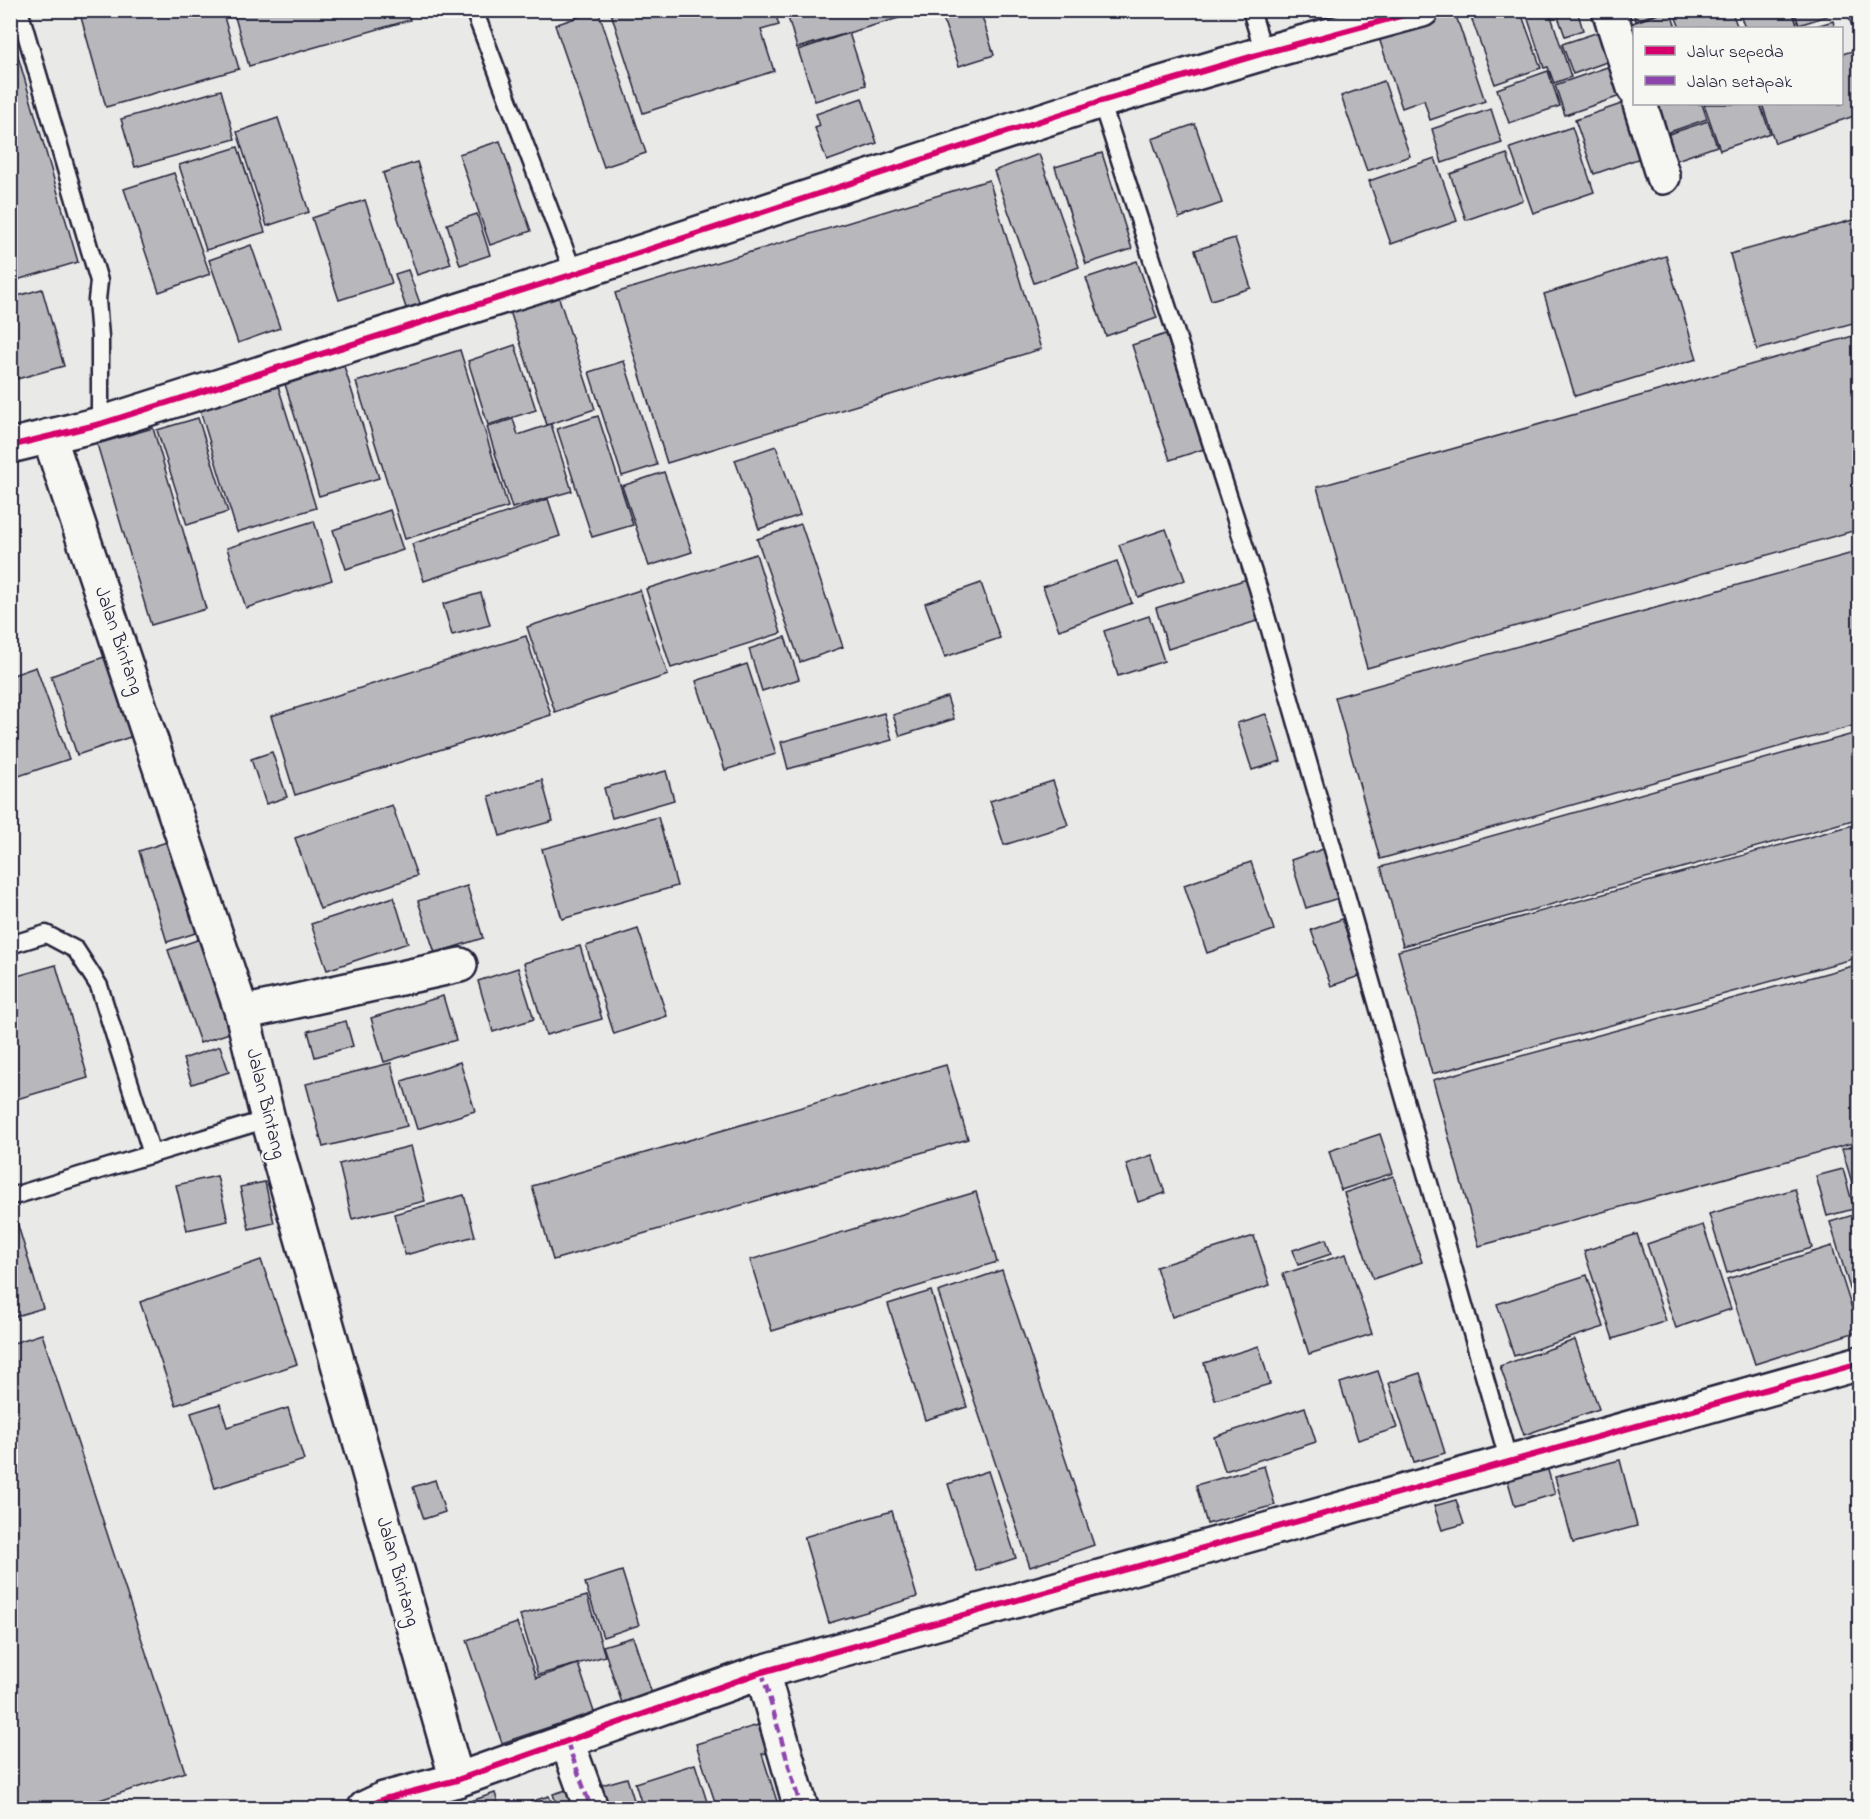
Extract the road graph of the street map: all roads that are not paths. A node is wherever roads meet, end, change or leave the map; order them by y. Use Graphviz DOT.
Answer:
graph roads {
  1 [pos="19,10"];
  2 [pos="474,10"];
  3 [pos="1251,10"];
  4 [pos="1422,10"];
  5 [pos="1609,10"];
  6 [pos="1264,53"];
  7 [pos="1633,82"];
  8 [pos="1101,101"];
  9 [pos="1640,105"];
  10 [pos="1663,177"];
  11 [pos="574,274"];
  12 [pos="100,424"];
  13 [pos="49,436"];
  14 [pos="10,446"];
  15 [pos="10,945"];
  16 [pos="460,965"];
  17 [pos="242,1012"];
  18 [pos="268,1119"];
  19 [pos="152,1154"];
  20 [pos="17,1195"];
  21 [pos="1860,1363"];
  22 [pos="1509,1462"];
  23 [pos="762,1672"];
  24 [pos="567,1742"];
  25 [pos="457,1780"];
  26 [pos="379,1806"];
  27 [pos="591,1809"];
  28 [pos="801,1809"];
  1 -- 12 [label="lane"];
  2 -- 11 [label="lane"];
  3 -- 6 [label="lane"];
  4 -- 6 [label="street"];
  5 -- 7 [label="street"];
  6 -- 8 [label="street"];
  8 -- 11 [label="street"];
  8 -- 22 [label="lane"];
  9 -- 10 [label="street"];
  11 -- 12 [label="street"];
  12 -- 13 [label="street"];
  13 -- 14 [label="street"];
  13 -- 17 [label="street, Jalan Bintang"];
  15 -- 19 [label="lane"];
  16 -- 17 [label="street"];
  17 -- 18 [label="street, Jalan Bintang"];
  18 -- 19 [label="lane"];
  18 -- 25 [label="street, Jalan Bintang"];
  19 -- 20 [label="lane"];
  21 -- 22 [label="street"];
  22 -- 23 [label="street"];
  23 -- 24 [label="street"];
  23 -- 28 [label="street"];
  24 -- 25 [label="street"];
  24 -- 27 [label="street"];
  25 -- 26 [label="street"];
}
